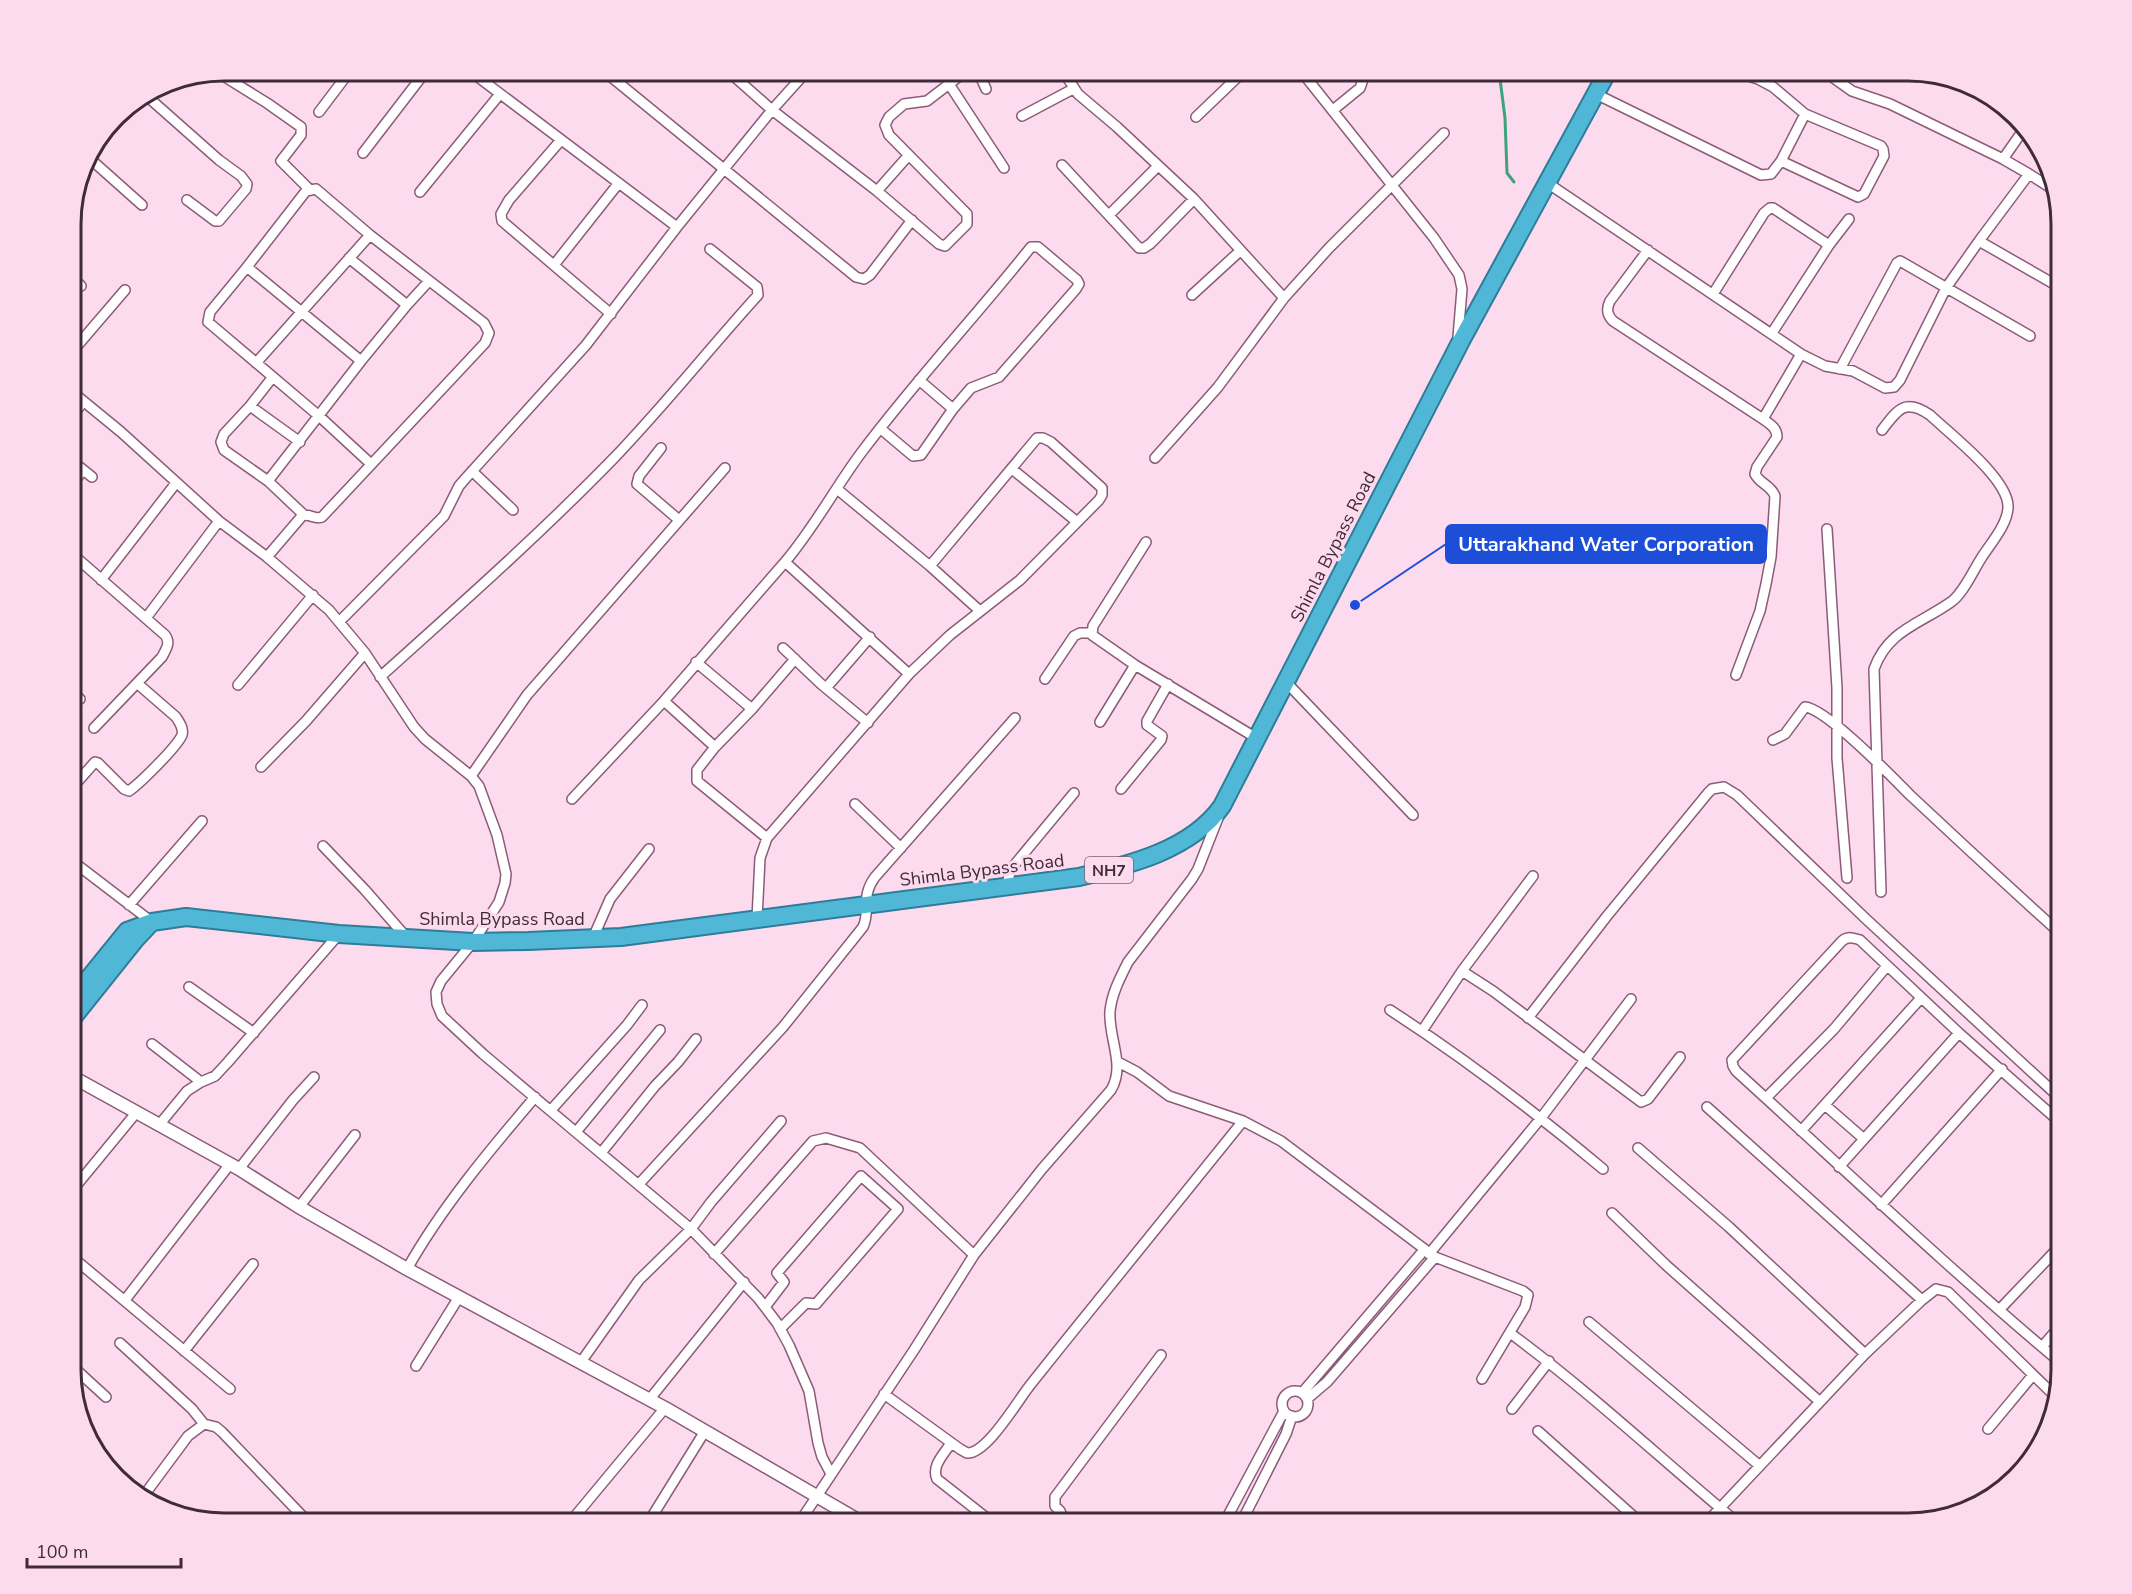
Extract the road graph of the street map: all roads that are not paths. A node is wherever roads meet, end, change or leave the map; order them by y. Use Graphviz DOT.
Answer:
graph roads {
  1 [pos="232,81"];
  2 [pos="343,81"];
  3 [pos="418,81"];
  4 [pos="484,81"];
  5 [pos="617,81"];
  6 [pos="740,81"];
  7 [pos="797,81"];
  8 [pos="953,81"];
  9 [pos="983,81"];
  10 [pos="1069,81"];
  11 [pos="1233,81"];
  12 [pos="1310,81"];
  13 [pos="1362,81"];
  14 [pos="1602,81"];
  15 [pos="1762,81"];
  16 [pos="1839,81"];
  17 [pos="949,84"];
  18 [pos="986,89"];
  19 [pos="1073,89"];
  20 [pos="500,94"];
  21 [pos="1596,94"];
  22 [pos="152,101"];
  23 [pos="772,110"];
  24 [pos="1333,111"];
  25 [pos="319,112"];
  26 [pos="1805,114"];
  27 [pos="1022,116"];
  28 [pos="1196,117"];
  29 [pos="1444,133"];
  30 [pos="2019,135"];
  31 [pos="561,140"];
  32 [pos="363,153"];
  33 [pos="908,156"];
  34 [pos="2002,159"];
  35 [pos="1781,160"];
  36 [pos="95,163"];
  37 [pos="1062,165"];
  38 [pos="1158,165"];
  39 [pos="1004,168"];
  40 [pos="725,169"];
  41 [pos="2029,174"];
  42 [pos="1546,182"];
  43 [pos="618,184"];
  44 [pos="1391,184"];
  45 [pos="2045,184"];
  46 [pos="309,189"];
  47 [pos="877,191"];
  48 [pos="420,192"];
  49 [pos="187,200"];
  50 [pos="1194,200"];
  51 [pos="142,205"];
  52 [pos="1109,215"];
  53 [pos="1849,219"];
  54 [pos="912,220"];
  55 [pos="677,227"];
  56 [pos="370,235"];
  57 [pos="1979,241"];
  58 [pos="1829,245"];
  59 [pos="710,249"];
  60 [pos="1648,250"];
  61 [pos="1240,251"];
  62 [pos="349,258"];
  63 [pos="554,265"];
  64 [pos="247,267"];
  65 [pos="429,281"];
  66 [pos="2051,282"];
  67 [pos="1946,288"];
  68 [pos="125,290"];
  69 [pos="1713,294"];
  70 [pos="1192,295"];
  71 [pos="1284,298"];
  72 [pos="407,304"];
  73 [pos="301,312"];
  74 [pos="611,314"];
  75 [pos="1772,333"];
  76 [pos="2030,336"];
  77 [pos="81,341"];
  78 [pos="1457,348"];
  79 [pos="1801,354"];
  80 [pos="361,361"];
  81 [pos="256,363"];
  82 [pos="1840,369"];
  83 [pos="272,378"];
  84 [pos="919,380"];
  85 [pos="83,402"];
  86 [pos="81,405"];
  87 [pos="250,406"];
  88 [pos="953,409"];
  89 [pos="319,417"];
  90 [pos="1763,419"];
  91 [pos="881,429"];
  92 [pos="1882,430"];
  93 [pos="300,442"];
  94 [pos="661,448"];
  95 [pos="1155,458"];
  96 [pos="371,464"];
  97 [pos="724,468"];
  98 [pos="1011,469"];
  99 [pos="83,470"];
  100 [pos="472,471"];
  101 [pos="81,473"];
  102 [pos="92,477"];
  103 [pos="268,481"];
  104 [pos="176,483"];
  105 [pos="837,489"];
  106 [pos="513,510"];
  107 [pos="304,515"];
  108 [pos="679,520"];
  109 [pos="219,521"];
  110 [pos="1077,521"];
  111 [pos="1827,529"];
  112 [pos="1146,542"];
  113 [pos="267,557"];
  114 [pos="81,562"];
  115 [pos="785,562"];
  116 [pos="930,566"];
  117 [pos="101,580"];
  118 [pos="313,595"];
  119 [pos="980,611"];
  120 [pos="146,618"];
  121 [pos="339,622"];
  122 [pos="1091,633"];
  123 [pos="870,637"];
  124 [pos="783,648"];
  125 [pos="365,653"];
  126 [pos="795,659"];
  127 [pos="696,662"];
  128 [pos="1136,665"];
  129 [pos="909,674"];
  130 [pos="1736,675"];
  131 [pos="380,677"];
  132 [pos="1045,679"];
  133 [pos="1286,682"];
  134 [pos="138,684"];
  135 [pos="1168,684"];
  136 [pos="238,685"];
  137 [pos="826,688"];
  138 [pos="664,701"];
  139 [pos="752,709"];
  140 [pos="1015,718"];
  141 [pos="1100,722"];
  142 [pos="868,723"];
  143 [pos="1838,727"];
  144 [pos="94,728"];
  145 [pos="1258,739"];
  146 [pos="1773,740"];
  147 [pos="715,747"];
  148 [pos="1877,762"];
  149 [pos="261,768"];
  150 [pos="471,777"];
  151 [pos="81,778"];
  152 [pos="1121,789"];
  153 [pos="1074,793"];
  154 [pos="572,799"];
  155 [pos="855,804"];
  156 [pos="1222,806"];
  157 [pos="1413,815"];
  158 [pos="202,820"];
  159 [pos="766,838"];
  160 [pos="322,846"];
  161 [pos="901,848"];
  162 [pos="649,849"];
  163 [pos="81,868"];
  164 [pos="1533,876"];
  165 [pos="1847,878"];
  166 [pos="1006,888"];
  167 [pos="1881,892"];
  168 [pos="864,904"];
  169 [pos="129,905"];
  170 [pos="757,919"];
  171 [pos="152,922"];
  172 [pos="2051,925"];
  173 [pos="339,934"];
  174 [pos="407,938"];
  175 [pos="592,938"];
  176 [pos="473,942"];
  177 [pos="1887,966"];
  178 [pos="1462,971"];
  179 [pos="81,987"];
  180 [pos="189,987"];
  181 [pos="1922,998"];
  182 [pos="1631,999"];
  183 [pos="642,1005"];
  184 [pos="81,1008"];
  185 [pos="1390,1010"];
  186 [pos="1528,1018"];
  187 [pos="660,1030"];
  188 [pos="1422,1031"];
  189 [pos="254,1033"];
  190 [pos="1959,1033"];
  191 [pos="696,1039"];
  192 [pos="152,1044"];
  193 [pos="1680,1058"];
  194 [pos="1586,1059"];
  195 [pos="1118,1062"];
  196 [pos="2002,1070"];
  197 [pos="314,1077"];
  198 [pos="81,1082"];
  199 [pos="201,1082"];
  200 [pos="2051,1090"];
  201 [pos="535,1097"];
  202 [pos="1766,1098"];
  203 [pos="1825,1105"];
  204 [pos="1707,1107"];
  205 [pos="551,1110"];
  206 [pos="136,1113"];
  207 [pos="2051,1114"];
  208 [pos="1541,1118"];
  209 [pos="781,1121"];
  210 [pos="1243,1121"];
  211 [pos="159,1125"];
  212 [pos="1801,1131"];
  213 [pos="576,1132"];
  214 [pos="355,1135"];
  215 [pos="1864,1140"];
  216 [pos="1638,1148"];
  217 [pos="601,1154"];
  218 [pos="234,1167"];
  219 [pos="1839,1167"];
  220 [pos="1603,1169"];
  221 [pos="81,1180"];
  222 [pos="639,1184"];
  223 [pos="1881,1205"];
  224 [pos="299,1207"];
  225 [pos="1612,1213"];
  226 [pos="691,1229"];
  227 [pos="714,1254"];
  228 [pos="1429,1254"];
  229 [pos="974,1255"];
  230 [pos="2051,1255"];
  231 [pos="81,1264"];
  232 [pos="253,1264"];
  233 [pos="407,1269"];
  234 [pos="744,1282"];
  235 [pos="459,1297"];
  236 [pos="125,1300"];
  237 [pos="1922,1300"];
  238 [pos="765,1306"];
  239 [pos="2000,1309"];
  240 [pos="1589,1322"];
  241 [pos="780,1329"];
  242 [pos="1510,1334"];
  243 [pos="2051,1337"];
  244 [pos="120,1343"];
  245 [pos="2042,1347"];
  246 [pos="184,1351"];
  247 [pos="1865,1354"];
  248 [pos="1161,1355"];
  249 [pos="2051,1355"];
  250 [pos="1549,1361"];
  251 [pos="581,1362"];
  252 [pos="416,1366"];
  253 [pos="81,1374"];
  254 [pos="2033,1375"];
  255 [pos="1482,1379"];
  256 [pos="230,1389"];
  257 [pos="2049,1391"];
  258 [pos="884,1394"];
  259 [pos="1304,1396"];
  260 [pos="106,1397"];
  261 [pos="649,1400"];
  262 [pos="1819,1401"];
  263 [pos="665,1408"];
  264 [pos="1512,1409"];
  265 [pos="1288,1413"];
  266 [pos="204,1424"];
  267 [pos="1988,1429"];
  268 [pos="705,1431"];
  269 [pos="1538,1431"];
  270 [pos="951,1443"];
  271 [pos="1760,1466"];
  272 [pos="831,1474"];
  273 [pos="148,1490"];
  274 [pos="818,1496"];
  275 [pos="1719,1508"];
  276 [pos="299,1513"];
  277 [pos="578,1513"];
  278 [pos="655,1513"];
  279 [pos="806,1513"];
  280 [pos="845,1513"];
  281 [pos="979,1513"];
  282 [pos="1061,1513"];
  283 [pos="1230,1513"];
  284 [pos="1246,1513"];
  285 [pos="1629,1513"];
  286 [pos="1715,1513"];
  287 [pos="1725,1513"];
  1 -- 46 [label="street"];
  2 -- 25 [label="street"];
  3 -- 32 [label="street"];
  4 -- 20 [label="street"];
  5 -- 40 [label="street"];
  6 -- 23 [label="street"];
  7 -- 23 [label="street"];
  8 -- 17 [label="street"];
  9 -- 18 [label="street"];
  10 -- 19 [label="street"];
  11 -- 28 [label="street"];
  12 -- 24 [label="street"];
  13 -- 24 [label="street"];
  14 -- 21 [label="highway, Shimla Bypass Road / NH7"];
  15 -- 26 [label="street"];
  16 -- 34 [label="street"];
  17 -- 33 [label="street"];
  17 -- 39 [label="street"];
  19 -- 27 [label="street"];
  19 -- 38 [label="street"];
  20 -- 31 [label="street"];
  20 -- 48 [label="street"];
  21 -- 35 [label="street"];
  21 -- 42 [label="highway, Shimla Bypass Road / NH7"];
  22 -- 49 [label="street"];
  23 -- 40 [label="street"];
  23 -- 47 [label="street"];
  24 -- 44 [label="street"];
  26 -- 35 [label="street"];
  26 -- 35 [label="street"];
  29 -- 44 [label="street"];
  30 -- 34 [label="street"];
  31 -- 43 [label="street"];
  31 -- 63 [label="street"];
  33 -- 47 [label="street"];
  33 -- 54 [label="street"];
  34 -- 41 [label="street"];
  36 -- 51 [label="street"];
  37 -- 52 [label="street"];
  38 -- 50 [label="street"];
  38 -- 52 [label="street"];
  40 -- 54 [label="street"];
  40 -- 55 [label="street"];
  41 -- 45 [label="street"];
  41 -- 57 [label="street"];
  42 -- 60 [label="street"];
  42 -- 78 [label="highway, Shimla Bypass Road / NH7"];
  43 -- 55 [label="street"];
  43 -- 63 [label="street"];
  44 -- 71 [label="street"];
  44 -- 78 [label="street"];
  46 -- 56 [label="street"];
  46 -- 64 [label="street"];
  47 -- 54 [label="street"];
  50 -- 52 [label="street"];
  50 -- 61 [label="street"];
  53 -- 58 [label="street"];
  55 -- 74 [label="street"];
  56 -- 62 [label="street"];
  56 -- 65 [label="street"];
  57 -- 66 [label="street"];
  57 -- 67 [label="street"];
  58 -- 69 [label="street"];
  58 -- 75 [label="street"];
  59 -- 131 [label="street"];
  60 -- 69 [label="street"];
  60 -- 90 [label="street"];
  61 -- 70 [label="street"];
  61 -- 71 [label="street"];
  62 -- 72 [label="street"];
  62 -- 73 [label="street"];
  63 -- 74 [label="street"];
  64 -- 73 [label="street"];
  64 -- 81 [label="street"];
  65 -- 72 [label="street"];
  65 -- 96 [label="street"];
  67 -- 76 [label="street"];
  67 -- 82 [label="street"];
  67 -- 82 [label="street"];
  68 -- 77 [label="street"];
  69 -- 75 [label="street"];
  71 -- 95 [label="street"];
  72 -- 80 [label="street"];
  73 -- 80 [label="street"];
  73 -- 81 [label="street"];
  74 -- 100 [label="street"];
  75 -- 79 [label="street"];
  78 -- 133 [label="highway, Shimla Bypass Road / NH7"];
  79 -- 82 [label="street"];
  79 -- 90 [label="street"];
  80 -- 89 [label="street"];
  81 -- 83 [label="street"];
  83 -- 87 [label="street"];
  83 -- 89 [label="street"];
  84 -- 88 [label="street"];
  84 -- 88 [label="street"];
  84 -- 91 [label="street"];
  85 -- 86 [label="street"];
  85 -- 104 [label="street"];
  87 -- 93 [label="street"];
  87 -- 103 [label="street"];
  88 -- 91 [label="street"];
  89 -- 93 [label="street"];
  89 -- 96 [label="street"];
  90 -- 130 [label="street"];
  91 -- 105 [label="street"];
  92 -- 148 [label="street"];
  93 -- 103 [label="street"];
  94 -- 108 [label="street"];
  96 -- 107 [label="street"];
  97 -- 108 [label="street"];
  98 -- 110 [label="street"];
  98 -- 110 [label="street"];
  98 -- 116 [label="street"];
  99 -- 101 [label="street"];
  99 -- 102 [label="street"];
  100 -- 106 [label="street"];
  100 -- 121 [label="street"];
  103 -- 107 [label="street"];
  104 -- 109 [label="street"];
  104 -- 117 [label="street"];
  105 -- 115 [label="street"];
  105 -- 116 [label="street"];
  107 -- 113 [label="street"];
  108 -- 150 [label="street"];
  109 -- 113 [label="street"];
  109 -- 120 [label="street"];
  110 -- 119 [label="street"];
  111 -- 143 [label="street"];
  112 -- 122 [label="street"];
  113 -- 118 [label="street"];
  114 -- 117 [label="street"];
  115 -- 123 [label="street"];
  115 -- 127 [label="street"];
  116 -- 119 [label="street"];
  117 -- 120 [label="street"];
  118 -- 121 [label="street"];
  118 -- 136 [label="street"];
  119 -- 129 [label="street"];
  120 -- 134 [label="street"];
  121 -- 125 [label="street"];
  122 -- 128 [label="street"];
  122 -- 132 [label="street"];
  123 -- 129 [label="street"];
  123 -- 137 [label="street"];
  124 -- 126 [label="street"];
  125 -- 131 [label="street"];
  125 -- 149 [label="street"];
  126 -- 137 [label="street"];
  126 -- 139 [label="street"];
  127 -- 138 [label="street"];
  127 -- 139 [label="street"];
  128 -- 135 [label="street"];
  128 -- 141 [label="street"];
  129 -- 142 [label="street"];
  131 -- 150 [label="street"];
  133 -- 145 [label="highway, Shimla Bypass Road / NH7"];
  133 -- 157 [label="street"];
  134 -- 144 [label="street"];
  134 -- 151 [label="street"];
  135 -- 145 [label="street"];
  135 -- 152 [label="street"];
  137 -- 142 [label="street"];
  138 -- 147 [label="street"];
  138 -- 154 [label="street"];
  139 -- 147 [label="street"];
  140 -- 161 [label="street"];
  142 -- 159 [label="street"];
  143 -- 146 [label="street"];
  143 -- 148 [label="street"];
  143 -- 165 [label="street"];
  145 -- 156 [label="highway, Shimla Bypass Road / NH7"];
  147 -- 159 [label="street"];
  148 -- 167 [label="street"];
  148 -- 172 [label="street"];
  150 -- 176 [label="street"];
  153 -- 166 [label="street"];
  155 -- 161 [label="street"];
  156 -- 166 [label="highway, Shimla Bypass Road / NH7"];
  156 -- 195 [label="street"];
  158 -- 169 [label="street"];
  159 -- 170 [label="street"];
  160 -- 174 [label="street"];
  161 -- 168 [label="street"];
  162 -- 175 [label="street"];
  163 -- 169 [label="street"];
  164 -- 178 [label="street"];
  166 -- 168 [label="highway, Shimla Bypass Road / NH7"];
  168 -- 170 [label="highway, Shimla Bypass Road / NH7"];
  168 -- 222 [label="street"];
  169 -- 171 [label="street"];
  170 -- 175 [label="highway, Shimla Bypass Road / NH7"];
  171 -- 173 [label="highway, Shimla Bypass Road / NH7"];
  171 -- 179 [label="highway, Shimla Bypass Road / NH7"];
  171 -- 184 [label="highway"];
  173 -- 174 [label="highway, Shimla Bypass Road / NH7"];
  173 -- 189 [label="street"];
  174 -- 176 [label="highway, Shimla Bypass Road / NH7"];
  175 -- 176 [label="highway, Shimla Bypass Road / NH7"];
  176 -- 201 [label="street"];
  177 -- 181 [label="street"];
  177 -- 202 [label="street"];
  177 -- 202 [label="street"];
  178 -- 186 [label="street"];
  178 -- 188 [label="street"];
  180 -- 189 [label="street"];
  181 -- 190 [label="street"];
  181 -- 203 [label="street"];
  182 -- 194 [label="street"];
  183 -- 205 [label="street"];
  185 -- 188 [label="street"];
  186 -- 194 [label="street"];
  186 -- 200 [label="street"];
  187 -- 213 [label="street"];
  188 -- 208 [label="street"];
  189 -- 199 [label="street"];
  190 -- 196 [label="street"];
  190 -- 215 [label="street"];
  191 -- 217 [label="street"];
  192 -- 199 [label="street"];
  193 -- 194 [label="street"];
  194 -- 208 [label="street"];
  195 -- 210 [label="street"];
  195 -- 229 [label="street"];
  196 -- 207 [label="street"];
  196 -- 223 [label="street"];
  197 -- 218 [label="street"];
  198 -- 206 [label="street"];
  199 -- 211 [label="street"];
  201 -- 205 [label="street"];
  201 -- 233 [label="street"];
  202 -- 212 [label="street"];
  203 -- 212 [label="street"];
  203 -- 215 [label="street"];
  204 -- 237 [label="street"];
  205 -- 213 [label="street"];
  206 -- 211 [label="street"];
  206 -- 221 [label="street"];
  208 -- 220 [label="street"];
  208 -- 228 [label="street"];
  209 -- 226 [label="street"];
  210 -- 228 [label="street"];
  210 -- 270 [label="street"];
  211 -- 218 [label="street"];
  212 -- 219 [label="street"];
  213 -- 217 [label="street"];
  214 -- 224 [label="street"];
  215 -- 219 [label="street"];
  216 -- 247 [label="street"];
  217 -- 222 [label="street"];
  218 -- 224 [label="street"];
  218 -- 236 [label="street"];
  219 -- 223 [label="street"];
  222 -- 226 [label="street"];
  223 -- 239 [label="street"];
  224 -- 233 [label="street"];
  225 -- 262 [label="street"];
  226 -- 227 [label="street"];
  226 -- 251 [label="street"];
  227 -- 229 [label="street"];
  227 -- 234 [label="street"];
  228 -- 242 [label="street"];
  228 -- 259 [label="street"];
  228 -- 259 [label="street"];
  229 -- 258 [label="street"];
  230 -- 239 [label="street"];
  231 -- 236 [label="street"];
  232 -- 246 [label="street"];
  233 -- 235 [label="street"];
  234 -- 238 [label="street"];
  234 -- 261 [label="street"];
  235 -- 251 [label="street"];
  235 -- 252 [label="street"];
  236 -- 246 [label="street"];
  237 -- 247 [label="street"];
  237 -- 254 [label="street"];
  238 -- 241 [label="street"];
  238 -- 241 [label="street"];
  239 -- 245 [label="street"];
  240 -- 271 [label="street"];
  241 -- 272 [label="street"];
  242 -- 250 [label="street"];
  242 -- 255 [label="street"];
  243 -- 245 [label="street"];
  244 -- 266 [label="street"];
  245 -- 249 [label="street"];
  246 -- 256 [label="street"];
  247 -- 262 [label="street"];
  248 -- 282 [label="street"];
  250 -- 264 [label="street"];
  250 -- 275 [label="street"];
  251 -- 261 [label="street"];
  253 -- 260 [label="street"];
  254 -- 257 [label="street"];
  254 -- 267 [label="street"];
  258 -- 270 [label="street"];
  258 -- 272 [label="street"];
  259 -- 265 [label="street"];
  259 -- 265 [label="street"];
  261 -- 263 [label="street"];
  262 -- 271 [label="street"];
  263 -- 268 [label="street"];
  263 -- 277 [label="street"];
  265 -- 283 [label="street"];
  265 -- 284 [label="street"];
  266 -- 273 [label="street"];
  266 -- 276 [label="street"];
  268 -- 274 [label="street"];
  268 -- 278 [label="street"];
  269 -- 285 [label="street"];
  270 -- 281 [label="street"];
  271 -- 275 [label="street"];
  272 -- 274 [label="street"];
  274 -- 279 [label="street"];
  274 -- 280 [label="street"];
  275 -- 286 [label="street"];
  275 -- 287 [label="street"];
}
